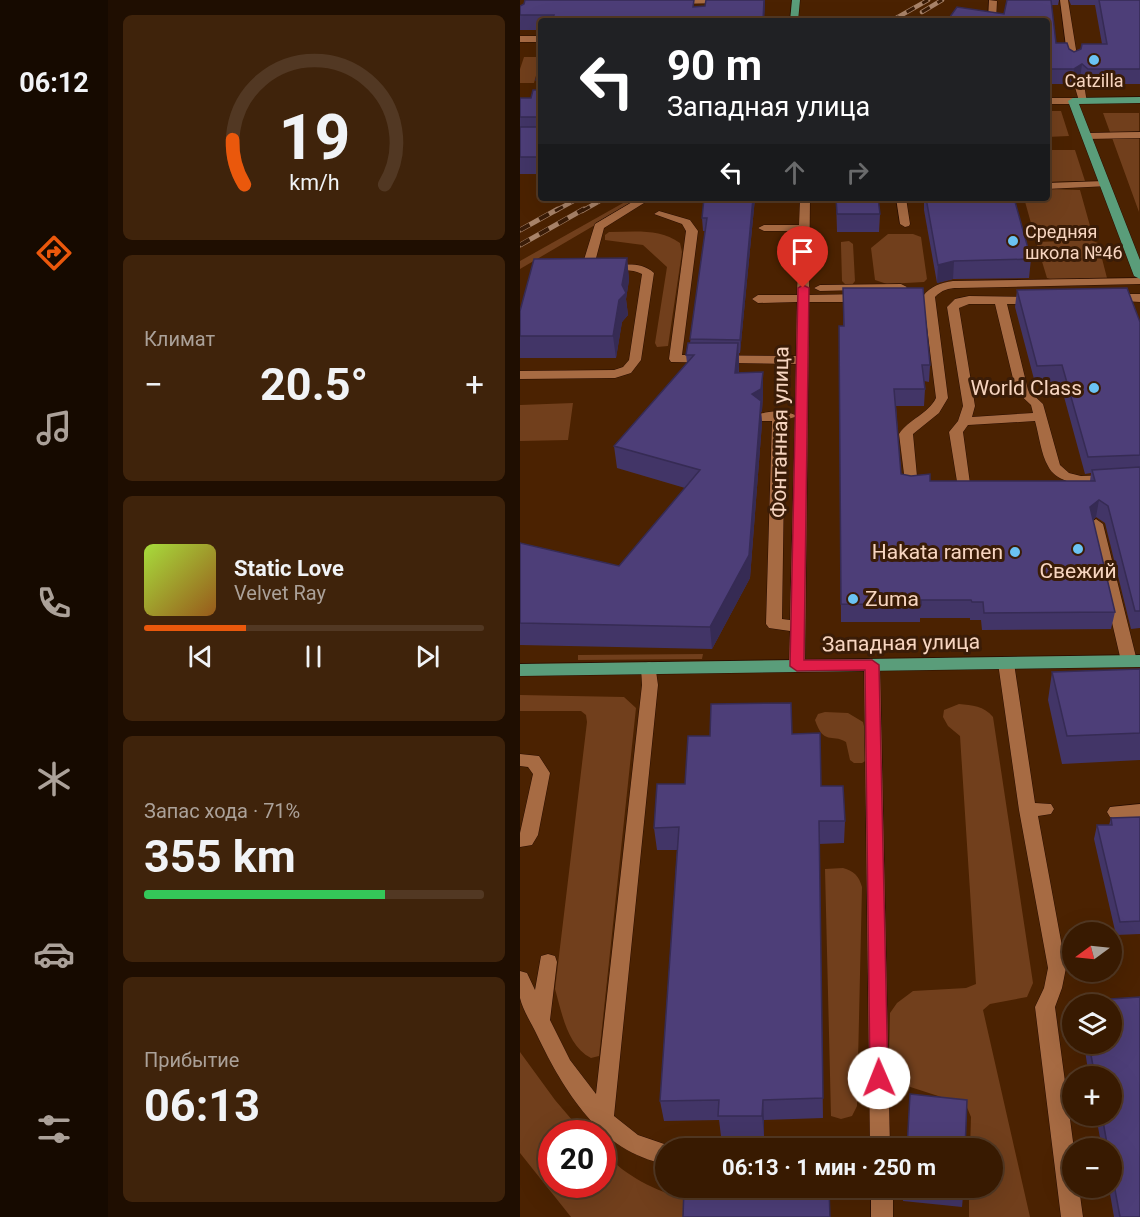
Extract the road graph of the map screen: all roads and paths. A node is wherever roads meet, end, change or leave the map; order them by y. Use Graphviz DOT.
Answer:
graph roads {
  1 [pos="703,0"];
  2 [pos="732,0"];
  3 [pos="796,0"];
  4 [pos="1064,0"];
  5 [pos="663,1"];
  6 [pos="993,2"];
  7 [pos="702,11"];
  8 [pos="988,16"];
  9 [pos="794,18"];
  10 [pos="520,39"];
  11 [pos="538,39"];
  12 [pos="1074,62"];
  13 [pos="1080,84"];
  14 [pos="1079,100"];
  15 [pos="1140,100"];
  16 [pos="1050,101"];
  17 [pos="1140,135"];
  18 [pos="1087,136"];
  19 [pos="1105,184"];
  20 [pos="1050,186"];
  21 [pos="642,201"];
  22 [pos="805,201"];
  23 [pos="901,201"];
  24 [pos="659,214"];
  25 [pos="904,224"];
  26 [pos="764,228"];
  27 [pos="804,228"];
  28 [pos="1140,276"];
  29 [pos="1140,281"];
  30 [pos="901,292"];
  31 [pos="803,293"];
  32 [pos="1104,298"];
  33 [pos="1140,298"];
  34 [pos="758,299"];
  35 [pos="1000,300"];
  36 [pos="1047,300"];
  37 [pos="802,360"];
  38 [pos="520,375"];
  39 [pos="779,416"];
  40 [pos="801,416"];
  41 [pos="762,417"];
  42 [pos="1041,417"];
  43 [pos="964,421"];
  44 [pos="1140,478"];
  45 [pos="911,487"];
  46 [pos="964,491"];
  47 [pos="1096,524"];
  48 [pos="798,626"];
  49 [pos="1134,661"];
  50 [pos="1006,663"];
  51 [pos="872,665"];
  52 [pos="797,666"];
  53 [pos="649,668"];
  54 [pos="520,670"];
  55 [pos="520,760"];
  56 [pos="1140,811"];
  57 [pos="1116,812"];
  58 [pos="520,840"];
  59 [pos="548,962"];
  60 [pos="520,979"];
  61 [pos="540,1023"];
  62 [pos="603,1119"];
  63 [pos="880,1138"];
  64 [pos="655,1153"];
  65 [pos="882,1198"];
  66 [pos="882,1217"];
  67 [pos="1072,1217"];
  1 -- 2 [label="street"];
  1 -- 5 [label="street"];
  1 -- 7 [label="street"];
  3 -- 9 [label="main road"];
  4 -- 12 [label="street"];
  6 -- 8 [label="street"];
  10 -- 11 [label="street"];
  13 -- 14 [label="street"];
  14 -- 15 [label="main road"];
  14 -- 16 [label="street"];
  14 -- 18 [label="main road"];
  17 -- 18 [label="street"];
  18 -- 19 [label="main road"];
  19 -- 20 [label="street"];
  19 -- 28 [label="main road"];
  21 -- 38 [label="street"];
  22 -- 27 [label="street, Фонтанная улица"];
  23 -- 25 [label="street"];
  24 -- 37 [label="street"];
  26 -- 27 [label="street"];
  27 -- 31 [label="street, Фонтанная улица"];
  29 -- 45 [label="street"];
  30 -- 31 [label="street"];
  31 -- 34 [label="street"];
  31 -- 37 [label="street, Фонтанная улица"];
  32 -- 33 [label="street"];
  35 -- 36 [label="street"];
  35 -- 42 [label="street"];
  35 -- 43 [label="street"];
  37 -- 40 [label="street, Фонтанная улица"];
  39 -- 40 [label="street"];
  39 -- 41 [label="street"];
  39 -- 48 [label="street"];
  40 -- 48 [label="street, Фонтанная улица"];
  42 -- 43 [label="street"];
  42 -- 44 [label="street"];
  43 -- 46 [label="street"];
  47 -- 49 [label="street"];
  48 -- 52 [label="street, Фонтанная улица"];
  49 -- 50 [label="main road, Западная улица"];
  50 -- 51 [label="main road, Западная улица"];
  50 -- 67 [label="street"];
  51 -- 52 [label="main road, Западная улица"];
  51 -- 63 [label="street"];
  52 -- 53 [label="main road, Западная улица"];
  53 -- 54 [label="main road, Западная улица"];
  53 -- 62 [label="street"];
  55 -- 58 [label="street"];
  56 -- 57 [label="street"];
  59 -- 61 [label="street"];
  60 -- 61 [label="street"];
  61 -- 62 [label="street"];
  62 -- 64 [label="street"];
  65 -- 66 [label="street"];
}
